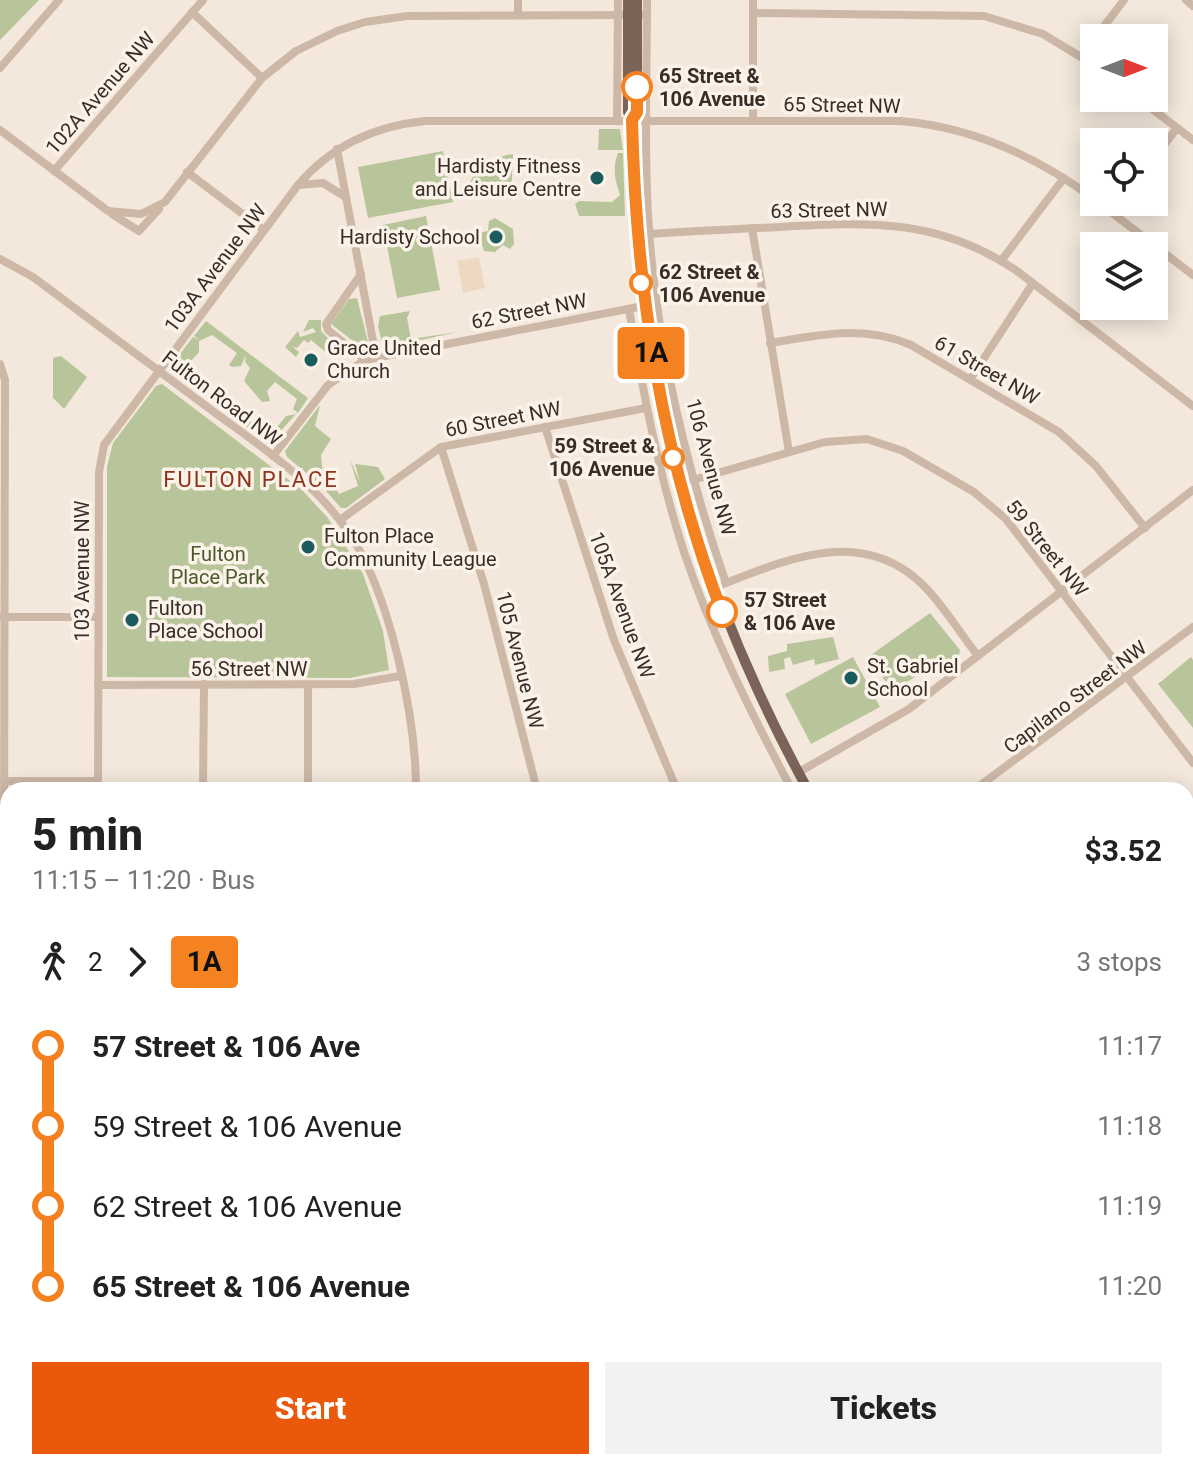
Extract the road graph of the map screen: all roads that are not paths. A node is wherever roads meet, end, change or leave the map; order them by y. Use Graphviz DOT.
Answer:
graph roads {
  1 [pos="59,0"];
  2 [pos="203,0"];
  3 [pos="518,0"];
  4 [pos="618,0"];
  5 [pos="628,0"];
  6 [pos="637,0"];
  7 [pos="647,0"];
  8 [pos="753,0"];
  9 [pos="1124,0"];
  10 [pos="1186,0"];
  11 [pos="1193,6"];
  12 [pos="192,12"];
  13 [pos="753,13"];
  14 [pos="518,15"];
  15 [pos="633,15"];
  16 [pos="1106,24"];
  17 [pos="1080,54"];
  18 [pos="0,68"];
  19 [pos="262,78"];
  20 [pos="1156,112"];
  21 [pos="617,120"];
  22 [pos="632,120"];
  23 [pos="646,120"];
  24 [pos="753,120"];
  25 [pos="1177,128"];
  26 [pos="0,130"];
  27 [pos="1168,140"];
  28 [pos="1193,140"];
  29 [pos="337,149"];
  30 [pos="54,171"];
  31 [pos="187,172"];
  32 [pos="1064,178"];
  33 [pos="298,185"];
  34 [pos="1080,190"];
  35 [pos="346,198"];
  36 [pos="165,202"];
  37 [pos="108,211"];
  38 [pos="1116,216"];
  39 [pos="752,228"];
  40 [pos="264,230"];
  41 [pos="650,234"];
  42 [pos="0,259"];
  43 [pos="1001,261"];
  44 [pos="361,274"];
  45 [pos="1193,275"];
  46 [pos="1033,283"];
  47 [pos="643,306"];
  48 [pos="629,309"];
  49 [pos="770,343"];
  50 [pos="376,357"];
  51 [pos="365,360"];
  52 [pos="0,364"];
  53 [pos="158,370"];
  54 [pos="971,378"];
  55 [pos="1193,406"];
  56 [pos="646,408"];
  57 [pos="545,427"];
  58 [pos="441,447"];
  59 [pos="789,452"];
  60 [pos="273,456"];
  61 [pos="693,480"];
  62 [pos="1193,490"];
  63 [pos="340,520"];
  64 [pos="1145,528"];
  65 [pos="726,583"];
  66 [pos="713,588"];
  67 [pos="1062,591"];
  68 [pos="2,617"];
  69 [pos="98,617"];
  70 [pos="1193,627"];
  71 [pos="978,656"];
  72 [pos="400,676"];
  73 [pos="1127,677"];
  74 [pos="204,684"];
  75 [pos="98,685"];
  76 [pos="308,685"];
  77 [pos="1193,763"];
  78 [pos="799,772"];
  79 [pos="4,781"];
  80 [pos="23,782"];
  81 [pos="98,782"];
  82 [pos="203,782"];
  83 [pos="308,782"];
  84 [pos="416,782"];
  85 [pos="535,782"];
  86 [pos="674,782"];
  87 [pos="788,782"];
  88 [pos="804,782"];
  89 [pos="985,782"];
  1 -- 18 [label="street"];
  2 -- 12 [label="street, 102A Avenue NW"];
  3 -- 14 [label="street"];
  4 -- 15 [label="street"];
  5 -- 15 [label="main road, 106 Avenue NW"];
  6 -- 15 [label="main road, 106 Avenue NW"];
  7 -- 15 [label="street"];
  8 -- 13 [label="street"];
  9 -- 16 [label="street"];
  10 -- 11 [label="street"];
  12 -- 19 [label="street"];
  12 -- 30 [label="street, 102A Avenue NW"];
  13 -- 17 [label="street"];
  13 -- 24 [label="street"];
  14 -- 15 [label="street"];
  14 -- 19 [label="street"];
  15 -- 21 [label="street, 106 Avenue NW"];
  15 -- 22 [label="main road, 106 Avenue NW"];
  15 -- 23 [label="street, 106 Avenue NW"];
  19 -- 31 [label="street"];
  20 -- 25 [label="street"];
  21 -- 22 [label="street, 65 Street NW"];
  21 -- 29 [label="street, 65 Street NW"];
  22 -- 23 [label="street, 65 Street NW"];
  22 -- 47 [label="main road, 106 Avenue NW"];
  23 -- 24 [label="street, 65 Street NW"];
  23 -- 41 [label="street, 106 Avenue NW"];
  24 -- 32 [label="street, 65 Street NW"];
  25 -- 27 [label="street"];
  25 -- 28 [label="street"];
  26 -- 30 [label="street"];
  29 -- 33 [label="street, 103A Avenue NW"];
  29 -- 35 [label="street"];
  30 -- 37 [label="street"];
  31 -- 36 [label="street"];
  31 -- 40 [label="street"];
  32 -- 34 [label="street, 65 Street NW"];
  32 -- 43 [label="street"];
  33 -- 35 [label="street"];
  33 -- 40 [label="street, 103A Avenue NW"];
  35 -- 44 [label="street"];
  36 -- 37 [label="street"];
  36 -- 37 [label="street"];
  38 -- 45 [label="street, 65 Street NW"];
  39 -- 41 [label="street, 63 Street NW"];
  39 -- 43 [label="street, 63 Street NW"];
  39 -- 49 [label="street"];
  40 -- 53 [label="street, 103A Avenue NW"];
  41 -- 61 [label="street, 106 Avenue NW"];
  42 -- 53 [label="street, Fulton Road NW"];
  43 -- 46 [label="street, 63 Street NW"];
  44 -- 50 [label="street"];
  44 -- 51 [label="street"];
  46 -- 54 [label="street"];
  46 -- 55 [label="street, 63 Street NW"];
  47 -- 48 [label="street, 62 Street NW"];
  47 -- 66 [label="main road, 106 Avenue NW"];
  48 -- 50 [label="street, 62 Street NW"];
  48 -- 56 [label="street"];
  49 -- 54 [label="street, 61 Street NW"];
  49 -- 59 [label="street"];
  50 -- 51 [label="street, 62 Street NW"];
  51 -- 60 [label="street, 62 Street NW"];
  52 -- 68 [label="street"];
  53 -- 60 [label="street, Fulton Road NW"];
  53 -- 69 [label="street, 103 Avenue NW"];
  54 -- 64 [label="street, 61 Street NW"];
  56 -- 57 [label="street, 60 Street NW"];
  56 -- 87 [label="street"];
  57 -- 58 [label="street, 60 Street NW"];
  57 -- 86 [label="street, 105A Avenue NW"];
  58 -- 63 [label="street, 60 Street NW"];
  58 -- 85 [label="street, 105 Avenue NW"];
  59 -- 61 [label="street, 59 Street NW"];
  59 -- 67 [label="street, 59 Street NW"];
  60 -- 63 [label="street, Fulton Road NW"];
  61 -- 65 [label="street, 106 Avenue NW"];
  62 -- 64 [label="street"];
  63 -- 72 [label="street, Fulton Road NW"];
  64 -- 67 [label="street"];
  65 -- 66 [label="street"];
  65 -- 71 [label="street"];
  66 -- 78 [label="main road, 106 Avenue NW"];
  67 -- 71 [label="street"];
  67 -- 73 [label="street, 59 Street NW"];
  68 -- 69 [label="street"];
  68 -- 79 [label="street"];
  69 -- 75 [label="street, 103 Avenue NW"];
  70 -- 73 [label="street, Capilano Street NW"];
  71 -- 78 [label="street"];
  72 -- 76 [label="street, 56 Street NW"];
  72 -- 84 [label="street, Fulton Road NW"];
  73 -- 77 [label="street, 59 Street NW"];
  73 -- 89 [label="street, Capilano Street NW"];
  74 -- 75 [label="street, 56 Street NW"];
  74 -- 76 [label="street, 56 Street NW"];
  74 -- 82 [label="street"];
  75 -- 81 [label="street, 103 Avenue NW"];
  76 -- 83 [label="street"];
  78 -- 88 [label="main road, 106 Avenue NW"];
  79 -- 80 [label="street"];
}
